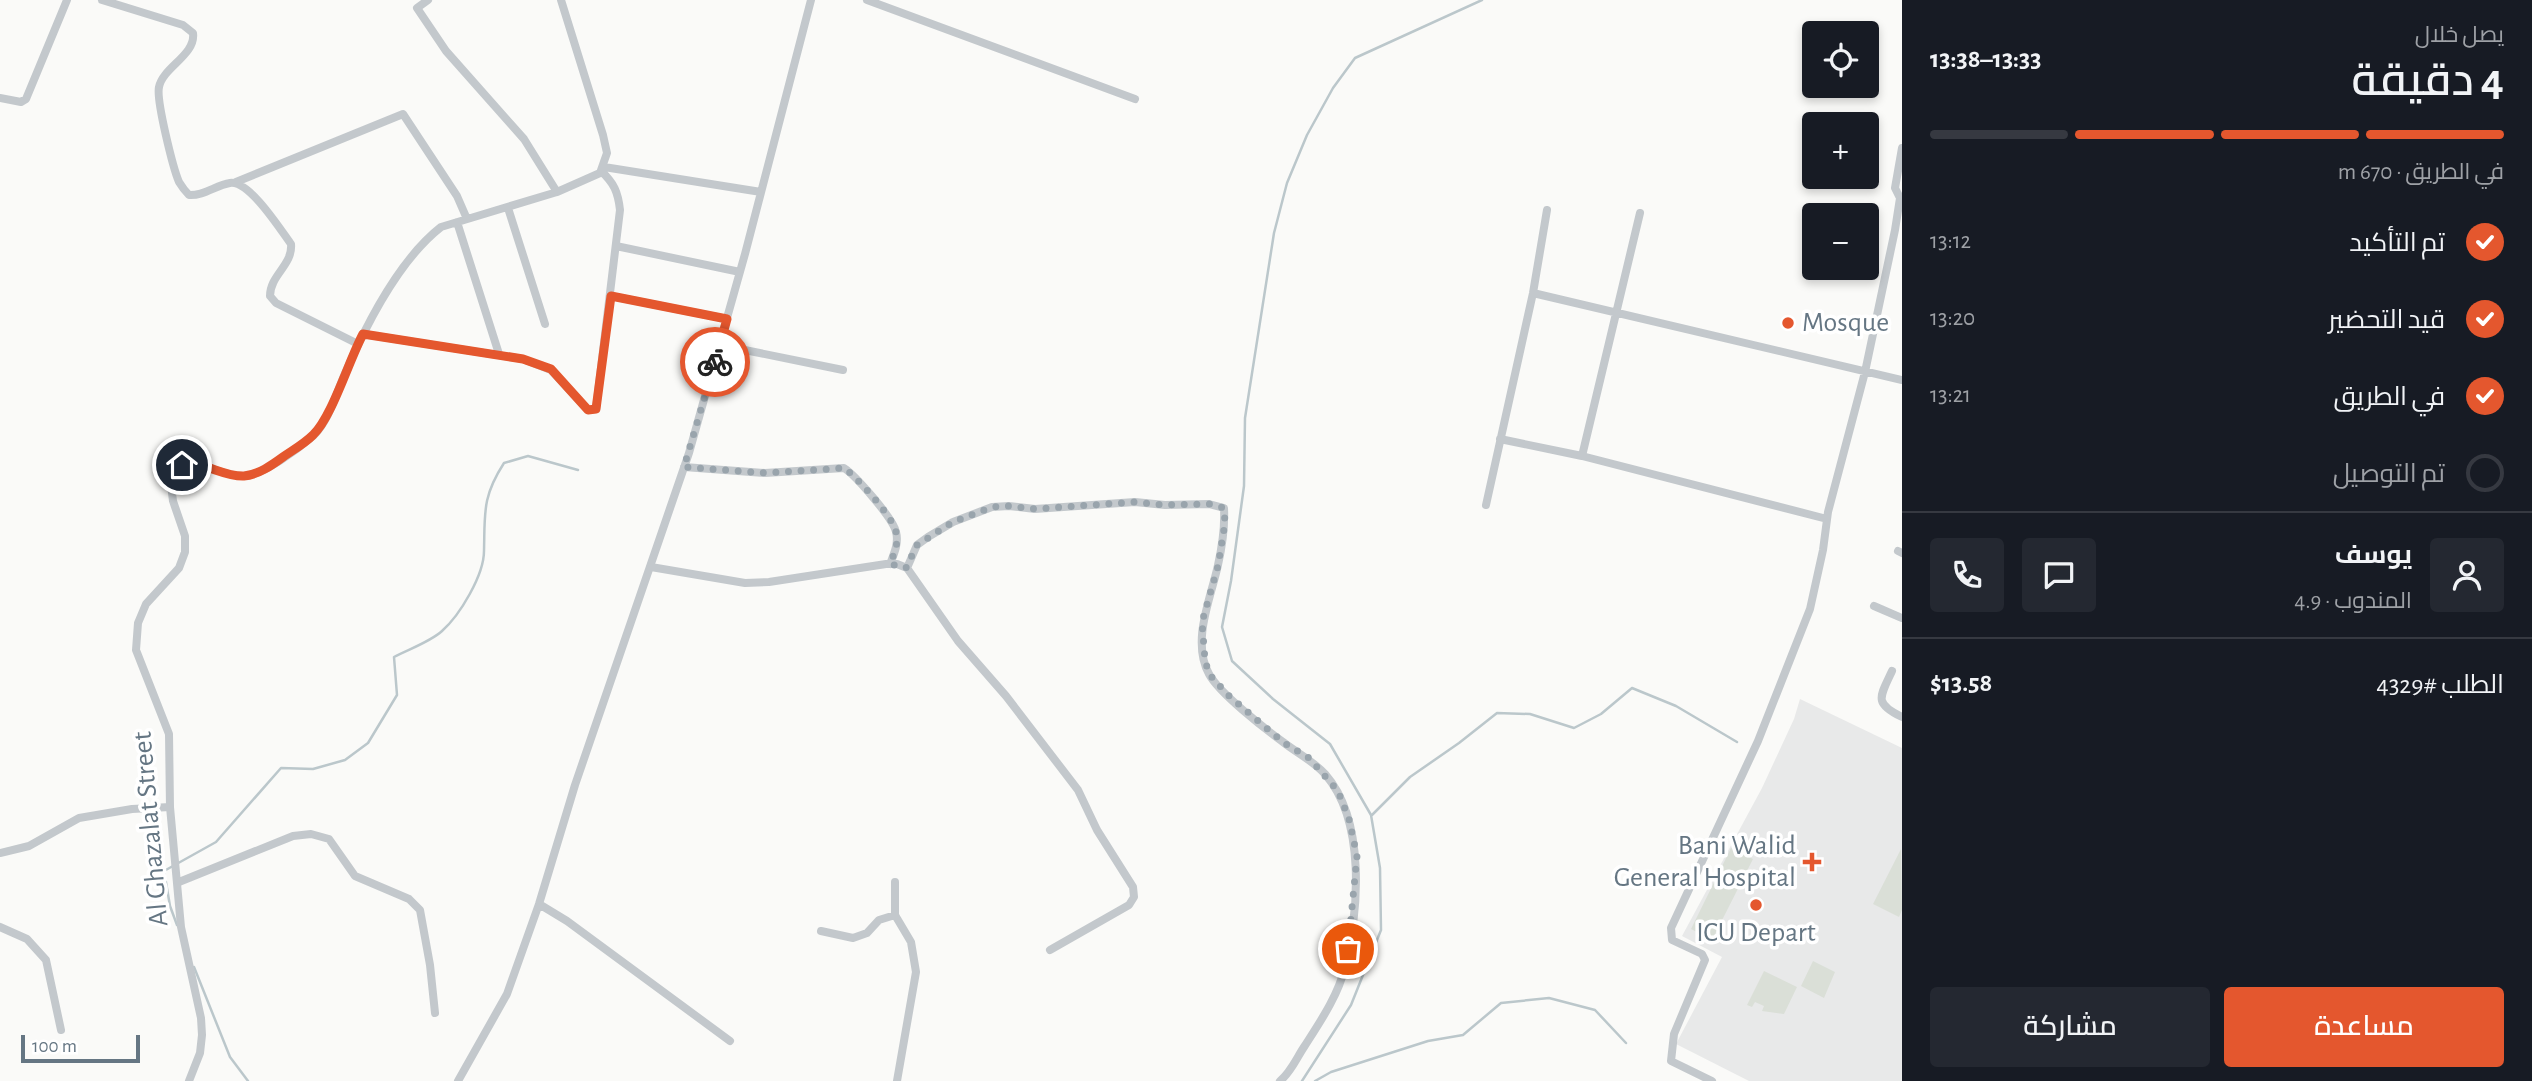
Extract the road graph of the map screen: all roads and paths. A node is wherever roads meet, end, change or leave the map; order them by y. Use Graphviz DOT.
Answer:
graph roads {
  1 [pos="67,0"];
  2 [pos="102,0"];
  3 [pos="428,0"];
  4 [pos="561,0"];
  5 [pos="811,0"];
  6 [pos="867,0"];
  7 [pos="0,98"];
  8 [pos="1135,99"];
  9 [pos="1902,148"];
  10 [pos="602,169"];
  11 [pos="236,182"];
  12 [pos="557,192"];
  13 [pos="761,192"];
  14 [pos="1901,198"];
  15 [pos="508,208"];
  16 [pos="1548,210"];
  17 [pos="1640,213"];
  18 [pos="462,220"];
  19 [pos="616,246"];
  20 [pos="740,272"];
  21 [pos="1533,293"];
  22 [pos="611,296"];
  23 [pos="1616,314"];
  24 [pos="727,319"];
  25 [pos="545,324"];
  26 [pos="363,334"];
  27 [pos="358,344"];
  28 [pos="720,345"];
  29 [pos="499,354"];
  30 [pos="843,370"];
  31 [pos="1865,372"];
  32 [pos="1902,380"];
  33 [pos="1500,439"];
  34 [pos="1582,456"];
  35 [pos="684,467"];
  36 [pos="1486,505"];
  37 [pos="1827,519"];
  38 [pos="890,564"];
  39 [pos="651,567"];
  40 [pos="906,568"];
  41 [pos="1874,606"];
  42 [pos="1902,618"];
  43 [pos="1892,671"];
  44 [pos="1902,717"];
  45 [pos="170,807"];
  46 [pos="0,853"];
  47 [pos="178,882"];
  48 [pos="895,882"];
  49 [pos="539,904"];
  50 [pos="895,915"];
  51 [pos="0,927"];
  52 [pos="821,932"];
  53 [pos="1049,950"];
  54 [pos="435,1013"];
  55 [pos="61,1030"];
  56 [pos="730,1041"];
  57 [pos="189,1081"];
  58 [pos="458,1081"];
  59 [pos="897,1081"];
  60 [pos="1280,1081"];
  61 [pos="1712,1081"];
  1 -- 7 [label="street"];
  2 -- 11 [label="street"];
  3 -- 12 [label="street"];
  4 -- 10 [label="street"];
  5 -- 13 [label="street"];
  6 -- 8 [label="street"];
  9 -- 14 [label="street"];
  10 -- 12 [label="street"];
  10 -- 13 [label="street"];
  10 -- 19 [label="street"];
  11 -- 18 [label="street"];
  11 -- 27 [label="street"];
  12 -- 15 [label="street"];
  13 -- 20 [label="street"];
  14 -- 31 [label="street"];
  15 -- 18 [label="street"];
  15 -- 25 [label="street"];
  16 -- 21 [label="street"];
  17 -- 23 [label="street"];
  18 -- 26 [label="street"];
  18 -- 29 [label="street"];
  19 -- 20 [label="street"];
  19 -- 22 [label="street"];
  20 -- 24 [label="street"];
  21 -- 23 [label="street"];
  21 -- 33 [label="street"];
  22 -- 24 [label="street"];
  22 -- 29 [label="street"];
  23 -- 31 [label="street"];
  23 -- 34 [label="street"];
  24 -- 28 [label="street"];
  26 -- 27 [label="street"];
  26 -- 29 [label="street"];
  27 -- 45 [label="street, Al Ghazalat Street"];
  28 -- 30 [label="street"];
  28 -- 35 [label="street"];
  31 -- 32 [label="street"];
  31 -- 37 [label="street"];
  33 -- 34 [label="street"];
  33 -- 36 [label="street"];
  34 -- 37 [label="street"];
  35 -- 38 [label="street"];
  35 -- 39 [label="street"];
  37 -- 61 [label="street"];
  38 -- 39 [label="street"];
  38 -- 40 [label="street"];
  39 -- 49 [label="street"];
  40 -- 53 [label="street"];
  40 -- 60 [label="street"];
  41 -- 42 [label="street"];
  43 -- 44 [label="street"];
  45 -- 46 [label="street"];
  45 -- 47 [label="street, Al Ghazalat Street"];
  47 -- 54 [label="street"];
  47 -- 57 [label="street, Al Ghazalat Street"];
  48 -- 50 [label="street"];
  49 -- 56 [label="street"];
  49 -- 58 [label="street"];
  50 -- 52 [label="street"];
  50 -- 59 [label="street"];
  51 -- 55 [label="street"];
}
